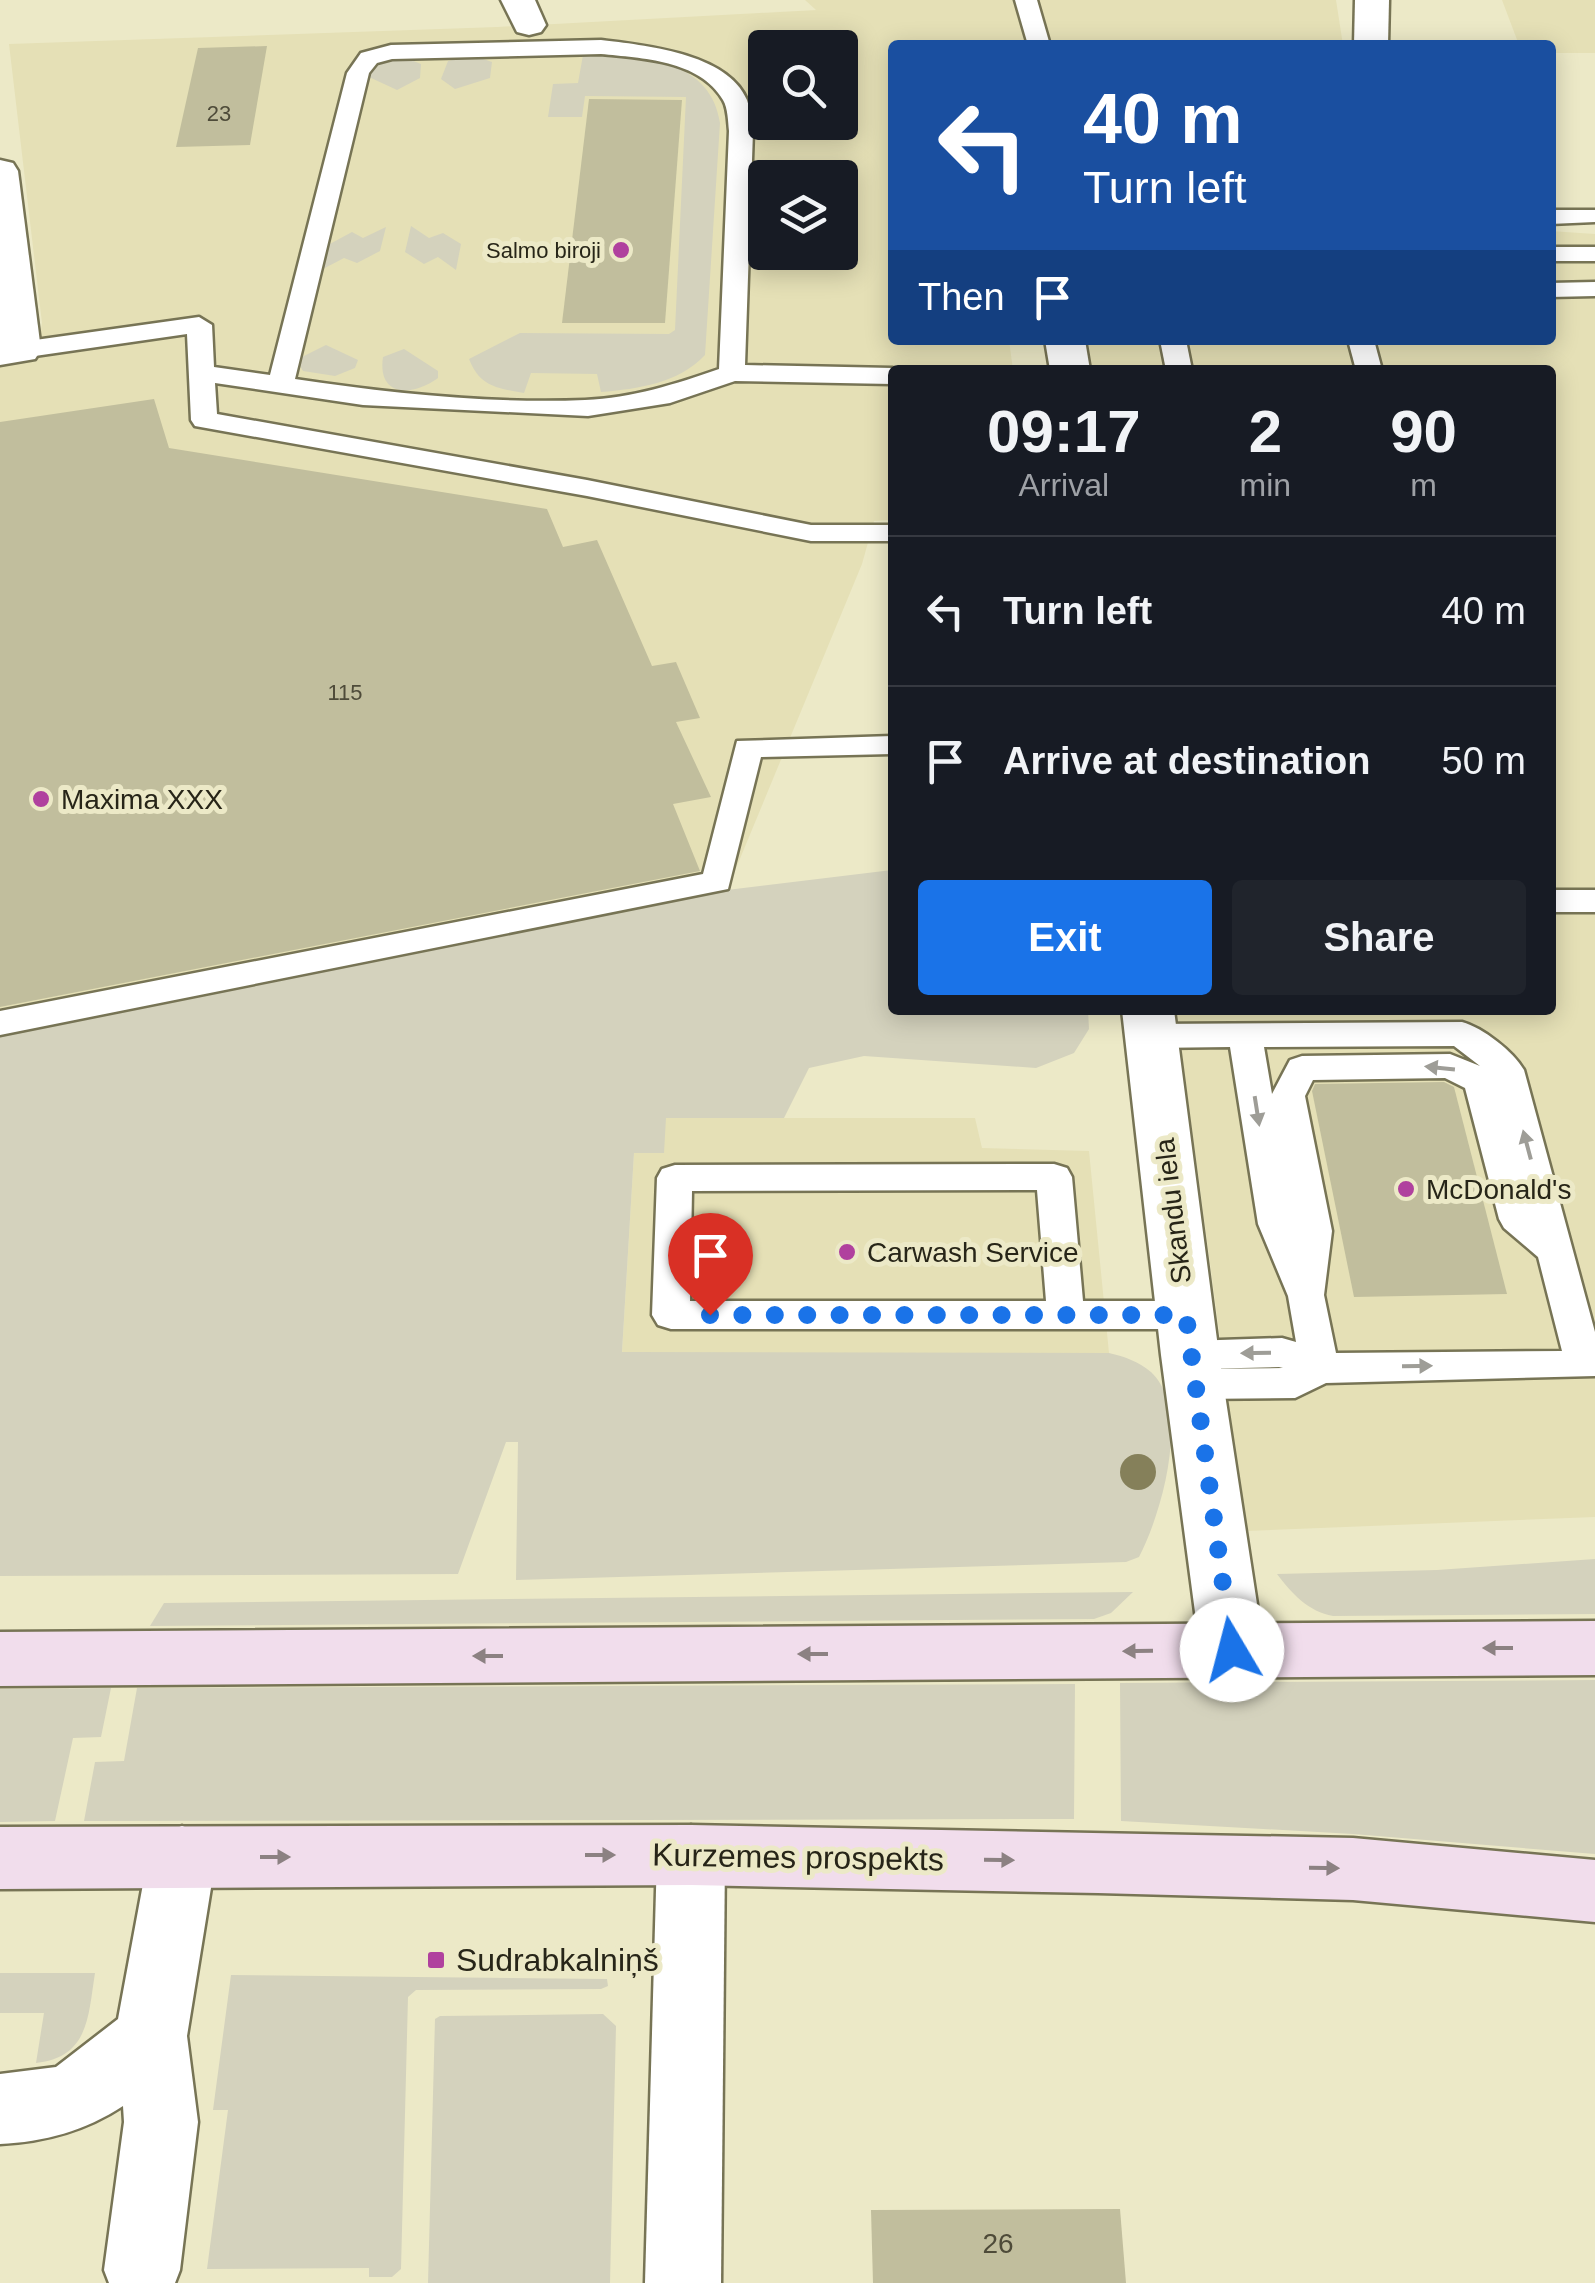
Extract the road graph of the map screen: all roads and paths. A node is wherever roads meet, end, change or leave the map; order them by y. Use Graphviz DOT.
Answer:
graph roads {
  1 [pos="1026,0"];
  2 [pos="1372,0"];
  3 [pos="1037,40"];
  4 [pos="1371,40"];
  5 [pos="0,171"];
  6 [pos="1590,216"];
  7 [pos="1556,217"];
  8 [pos="1556,254"];
  9 [pos="1595,254"];
  10 [pos="1556,290"];
  11 [pos="1595,290"];
  12 [pos="10,352"];
  13 [pos="200,372"];
  14 [pos="732,373"];
  15 [pos="888,376"];
  16 [pos="281,383"];
  17 [pos="888,533"];
  18 [pos="888,745"];
  19 [pos="1556,901"];
  20 [pos="1595,902"];
  21 [pos="0,1023"];
  22 [pos="1150,1023"];
  23 [pos="1245,1034"];
  24 [pos="1556,1252"];
  25 [pos="1306,1296"];
  26 [pos="1066,1316"];
  27 [pos="1190,1351"];
  28 [pos="1320,1368"];
  29 [pos="1595,1648"];
  30 [pos="1232,1650"];
  31 [pos="0,1659"];
  32 [pos="691,1855"];
  33 [pos="182,1857"];
  34 [pos="0,1858"];
  35 [pos="1595,1892"];
  36 [pos="151,2036"];
  37 [pos="0,2110"];
  38 [pos="142,2270"];
  39 [pos="682,2283"];
  1 -- 3 [label="lane"];
  2 -- 4 [label="street"];
  5 -- 12 [label="street"];
  6 -- 7 [label="lane"];
  8 -- 9 [label="lane"];
  10 -- 11 [label="lane"];
  12 -- 13 [label="lane"];
  13 -- 16 [label="lane"];
  13 -- 17 [label="lane"];
  14 -- 15 [label="lane"];
  14 -- 16 [label="lane"];
  14 -- 16 [label="lane"];
  18 -- 21 [label="lane"];
  19 -- 20 [label="lane"];
  22 -- 23 [label="lane"];
  22 -- 27 [label="street, Skandu iela"];
  24 -- 23 [label="lane, one-way"];
  23 -- 25 [label="lane, one-way"];
  24 -- 25 [label="lane, one-way"];
  28 -- 24 [label="lane, one-way"];
  25 -- 28 [label="lane"];
  26 -- 26 [label="lane"];
  26 -- 27 [label="lane"];
  27 -- 28 [label="lane"];
  27 -- 30 [label="street, Skandu iela"];
  29 -- 30 [label="main road, one-way"];
  30 -- 31 [label="main road, one-way"];
  33 -- 32 [label="main road, Kurzemes prospekts, one-way"];
  32 -- 35 [label="main road, Kurzemes prospekts, one-way"];
  32 -- 39 [label="street"];
  33 -- 34 [label="main road, Kurzemes prospekts"];
  33 -- 36 [label="street"];
  36 -- 37 [label="street"];
  36 -- 38 [label="street"];
}
